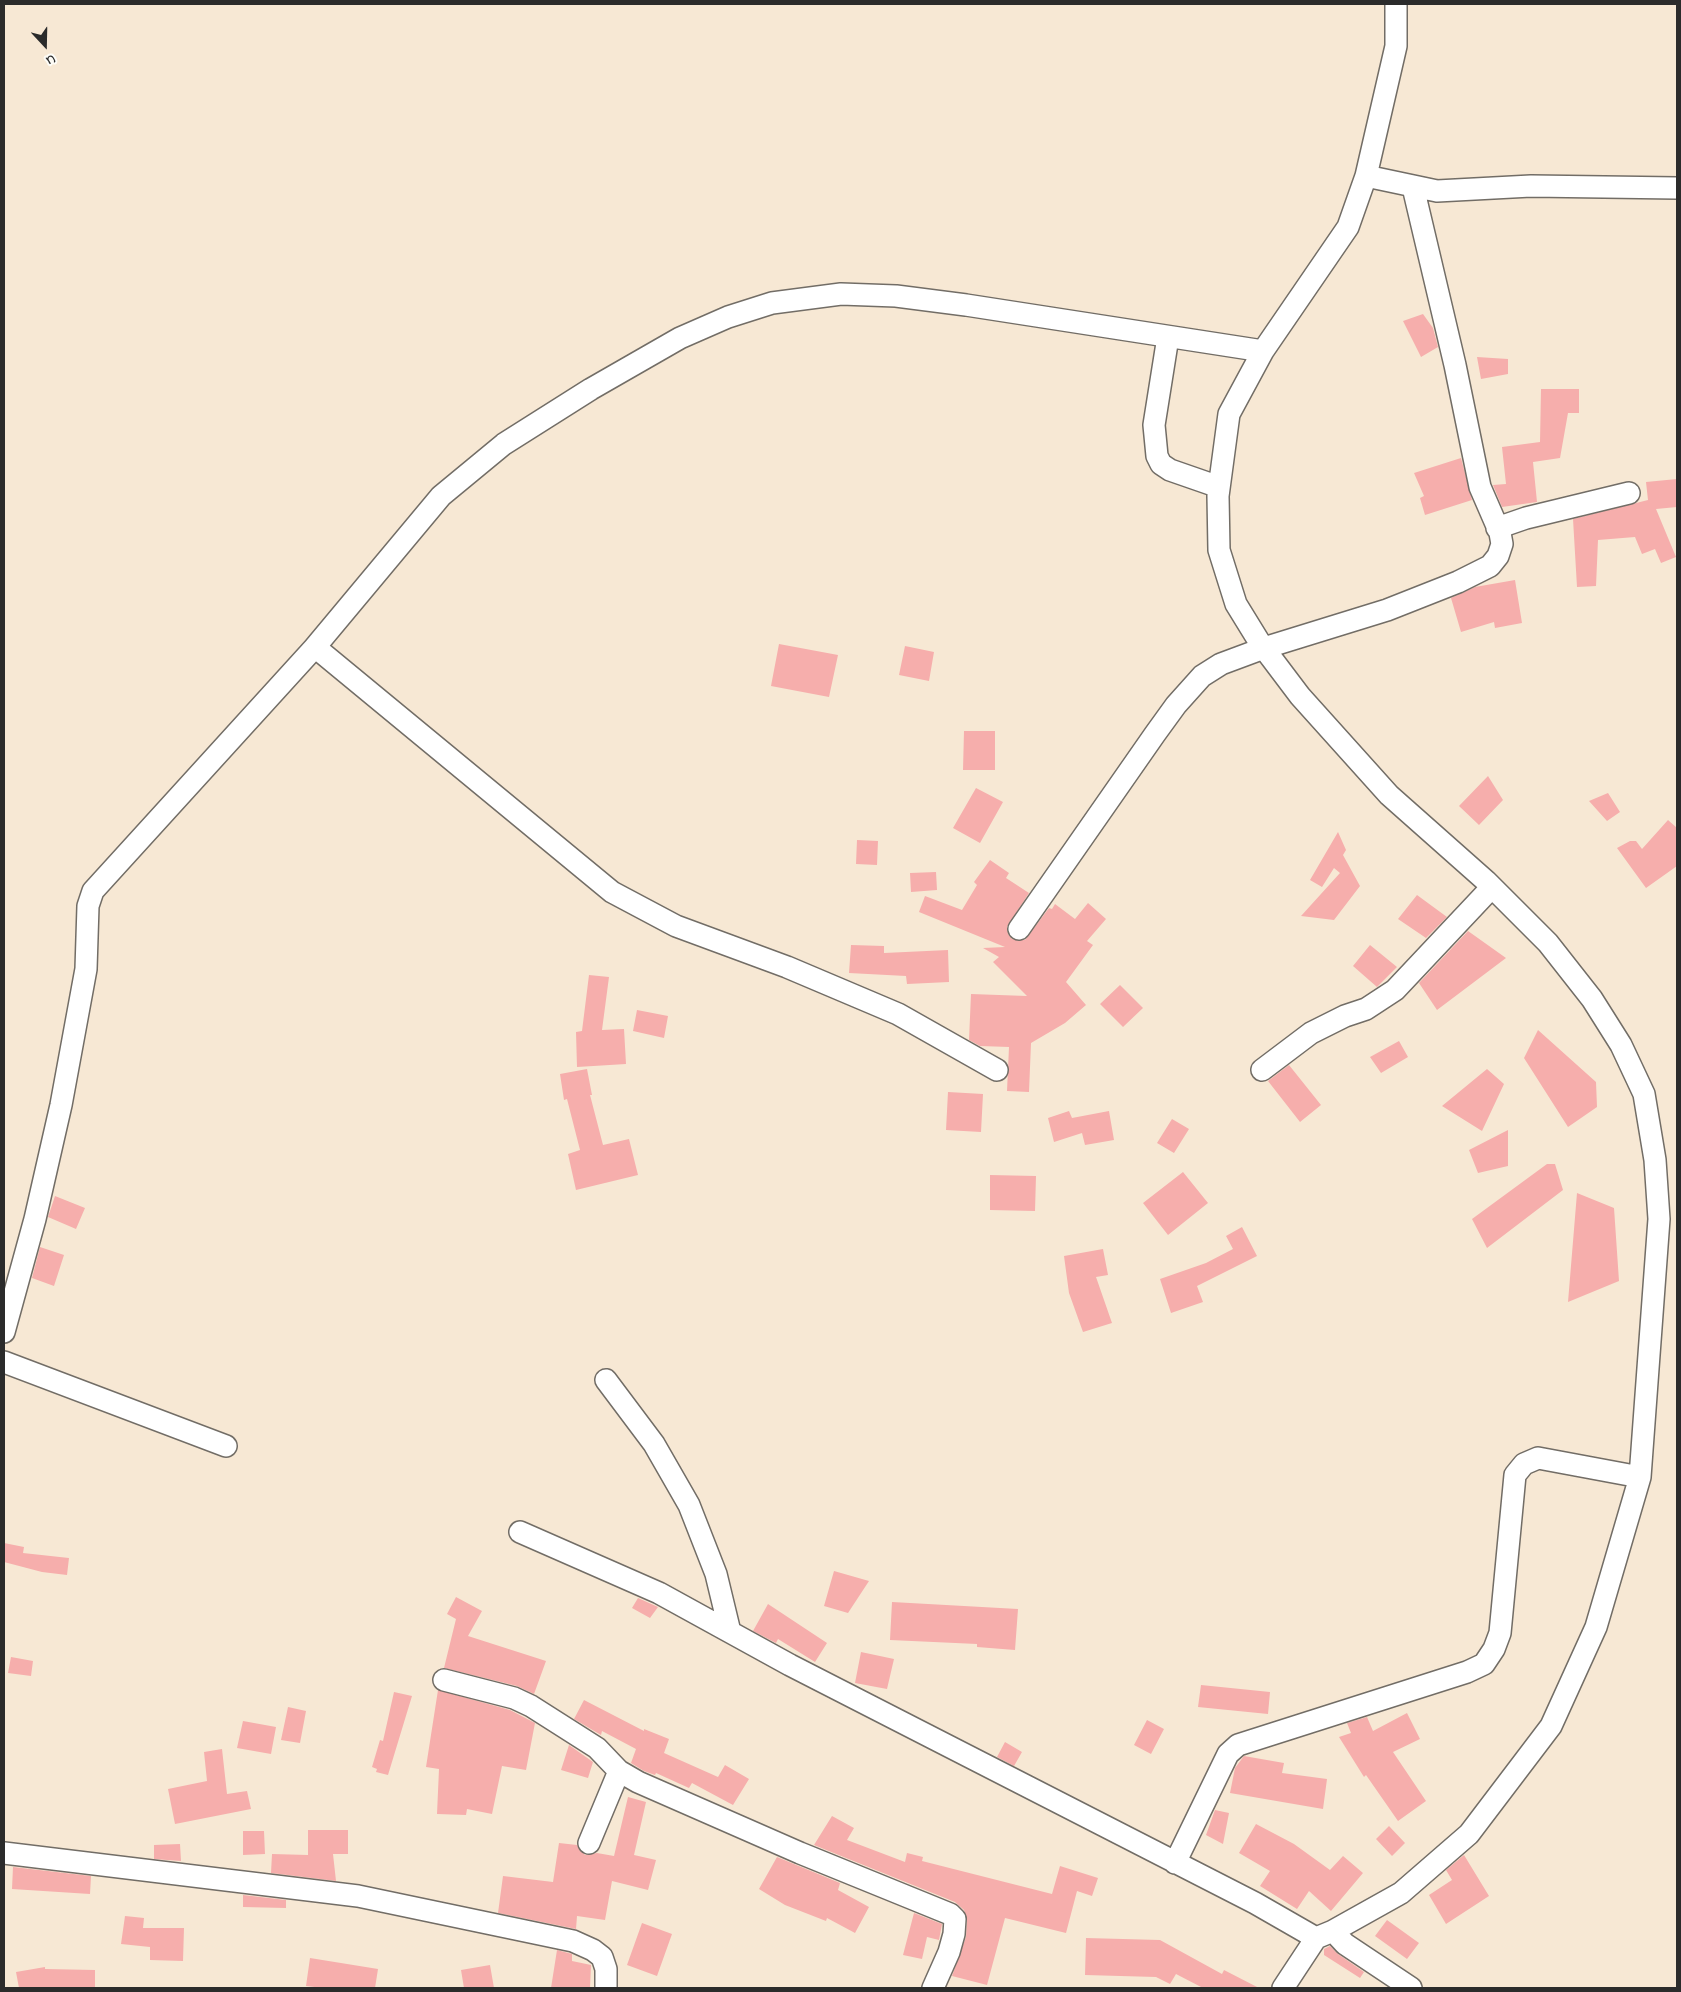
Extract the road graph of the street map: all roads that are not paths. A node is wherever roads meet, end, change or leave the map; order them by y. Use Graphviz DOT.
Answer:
graph roads {
  1 [pos="1396,4"];
  2 [pos="1366,176"];
  3 [pos="1413,187"];
  4 [pos="1677,188"];
  5 [pos="1168,337"];
  6 [pos="1264,351"];
  7 [pos="1219,486"];
  8 [pos="1629,493"];
  9 [pos="1497,528"];
  10 [pos="315,647"];
  11 [pos="1264,648"];
  12 [pos="1492,887"];
  13 [pos="1019,929"];
  14 [pos="997,1070"];
  15 [pos="1262,1070"];
  16 [pos="4,1332"];
  17 [pos="4,1362"];
  18 [pos="606,1380"];
  19 [pos="226,1446"];
  20 [pos="1640,1476"];
  21 [pos="520,1532"];
  22 [pos="730,1632"];
  23 [pos="444,1680"];
  24 [pos="619,1771"];
  25 [pos="590,1842"];
  26 [pos="4,1853"];
  27 [pos="1175,1863"];
  28 [pos="1324,1935"];
  29 [pos="606,1988"];
  30 [pos="932,1988"];
  31 [pos="1283,1988"];
  32 [pos="1411,1988"];
  1 -- 2 [label="street"];
  2 -- 3 [label="street"];
  2 -- 6 [label="street"];
  3 -- 4 [label="street"];
  3 -- 9 [label="street"];
  5 -- 6 [label="street"];
  5 -- 7 [label="street"];
  5 -- 10 [label="street"];
  6 -- 7 [label="street"];
  7 -- 11 [label="street"];
  8 -- 9 [label="street"];
  9 -- 11 [label="street"];
  10 -- 14 [label="street"];
  10 -- 16 [label="street"];
  11 -- 12 [label="street"];
  11 -- 13 [label="street"];
  12 -- 15 [label="street"];
  12 -- 20 [label="street"];
  17 -- 19 [label="street"];
  18 -- 22 [label="street"];
  20 -- 27 [label="street"];
  20 -- 28 [label="street"];
  21 -- 22 [label="street"];
  22 -- 27 [label="street"];
  23 -- 24 [label="street"];
  24 -- 25 [label="street"];
  24 -- 30 [label="street"];
  26 -- 29 [label="street"];
  27 -- 28 [label="street"];
  28 -- 31 [label="street"];
  28 -- 32 [label="street"];
}
